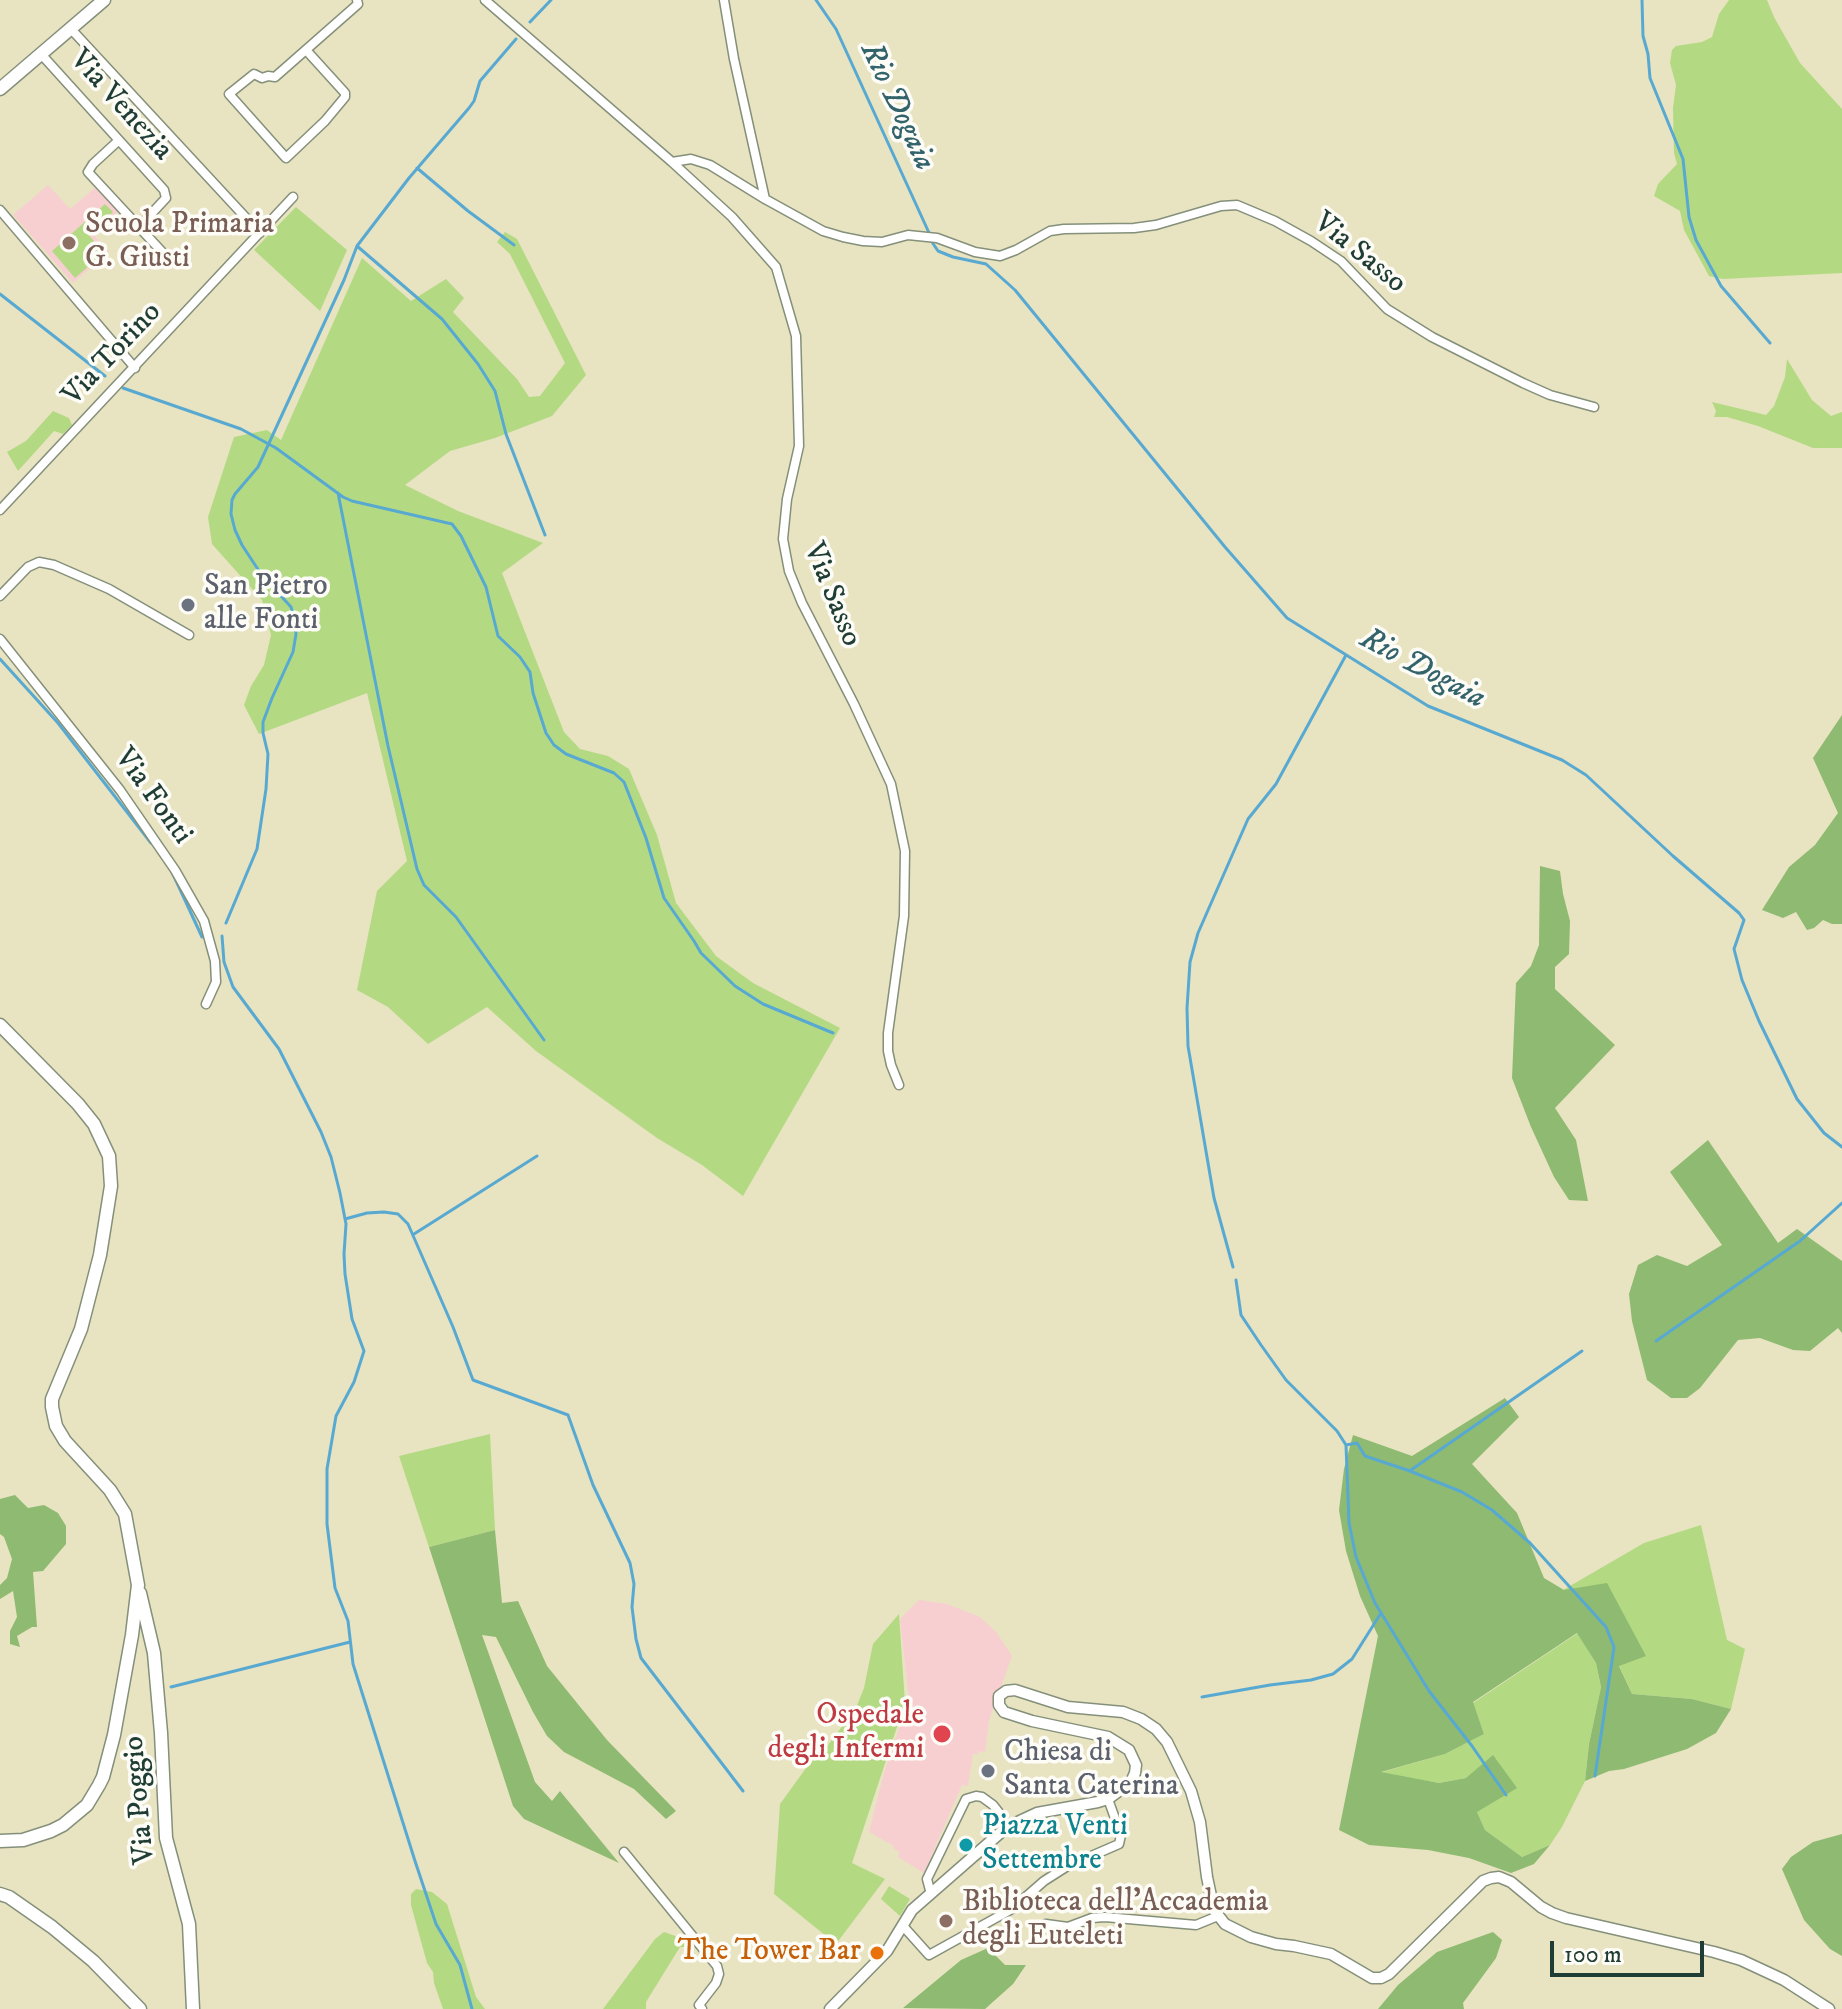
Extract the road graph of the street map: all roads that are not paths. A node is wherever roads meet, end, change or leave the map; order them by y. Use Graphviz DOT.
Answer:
graph roads {
  1 [pos="104,0"];
  2 [pos="357,0"];
  3 [pos="485,0"];
  4 [pos="724,0"];
  5 [pos="71,29"];
  6 [pos="306,50"];
  7 [pos="41,54"];
  8 [pos="0,89"];
  9 [pos="118,141"];
  10 [pos="672,162"];
  11 [pos="293,197"];
  12 [pos="765,199"];
  13 [pos="0,210"];
  14 [pos="139,227"];
  15 [pos="260,233"];
  16 [pos="164,254"];
  17 [pos="135,368"];
  18 [pos="1594,407"];
  19 [pos="0,510"];
  20 [pos="0,596"];
  21 [pos="189,635"];
  22 [pos="0,639"];
  23 [pos="206,1004"];
  24 [pos="0,1025"];
  25 [pos="899,1085"];
  26 [pos="138,1585"];
  27 [pos="1108,1799"];
  28 [pos="1007,1827"];
  29 [pos="0,1841"];
  30 [pos="624,1852"];
  31 [pos="0,1894"];
  32 [pos="931,1894"];
  33 [pos="1218,1916"];
  34 [pos="1046,1924"];
  35 [pos="903,1926"];
  36 [pos="140,2009"];
  37 [pos="193,2009"];
  38 [pos="702,2009"];
  39 [pos="830,2009"];
  40 [pos="1829,2009"];
  1 -- 5 [label="main road"];
  2 -- 6 [label="street"];
  3 -- 10 [label="street"];
  4 -- 12 [label="street"];
  5 -- 7 [label="main road"];
  5 -- 15 [label="street"];
  6 -- 6 [label="street"];
  7 -- 8 [label="main road"];
  7 -- 9 [label="street, Via Venezia"];
  9 -- 14 [label="street, Via Venezia"];
  9 -- 14 [label="street"];
  10 -- 12 [label="street, Via Sasso"];
  10 -- 25 [label="street, Via Sasso"];
  11 -- 15 [label="street, Via Torino"];
  12 -- 18 [label="street, Via Sasso"];
  13 -- 17 [label="street"];
  14 -- 16 [label="street"];
  15 -- 17 [label="street, Via Torino"];
  17 -- 19 [label="street, Via Torino"];
  20 -- 21 [label="street"];
  22 -- 23 [label="street, Via Fonti"];
  24 -- 26 [label="main road"];
  26 -- 29 [label="main road"];
  26 -- 37 [label="main road, Via Poggio"];
  27 -- 28 [label="street"];
  27 -- 33 [label="street"];
  27 -- 35 [label="street"];
  28 -- 32 [label="street"];
  28 -- 32 [label="street"];
  30 -- 38 [label="street"];
  31 -- 36 [label="main road"];
  32 -- 35 [label="street"];
  33 -- 34 [label="street"];
  33 -- 40 [label="street"];
  35 -- 39 [label="street"];
}
